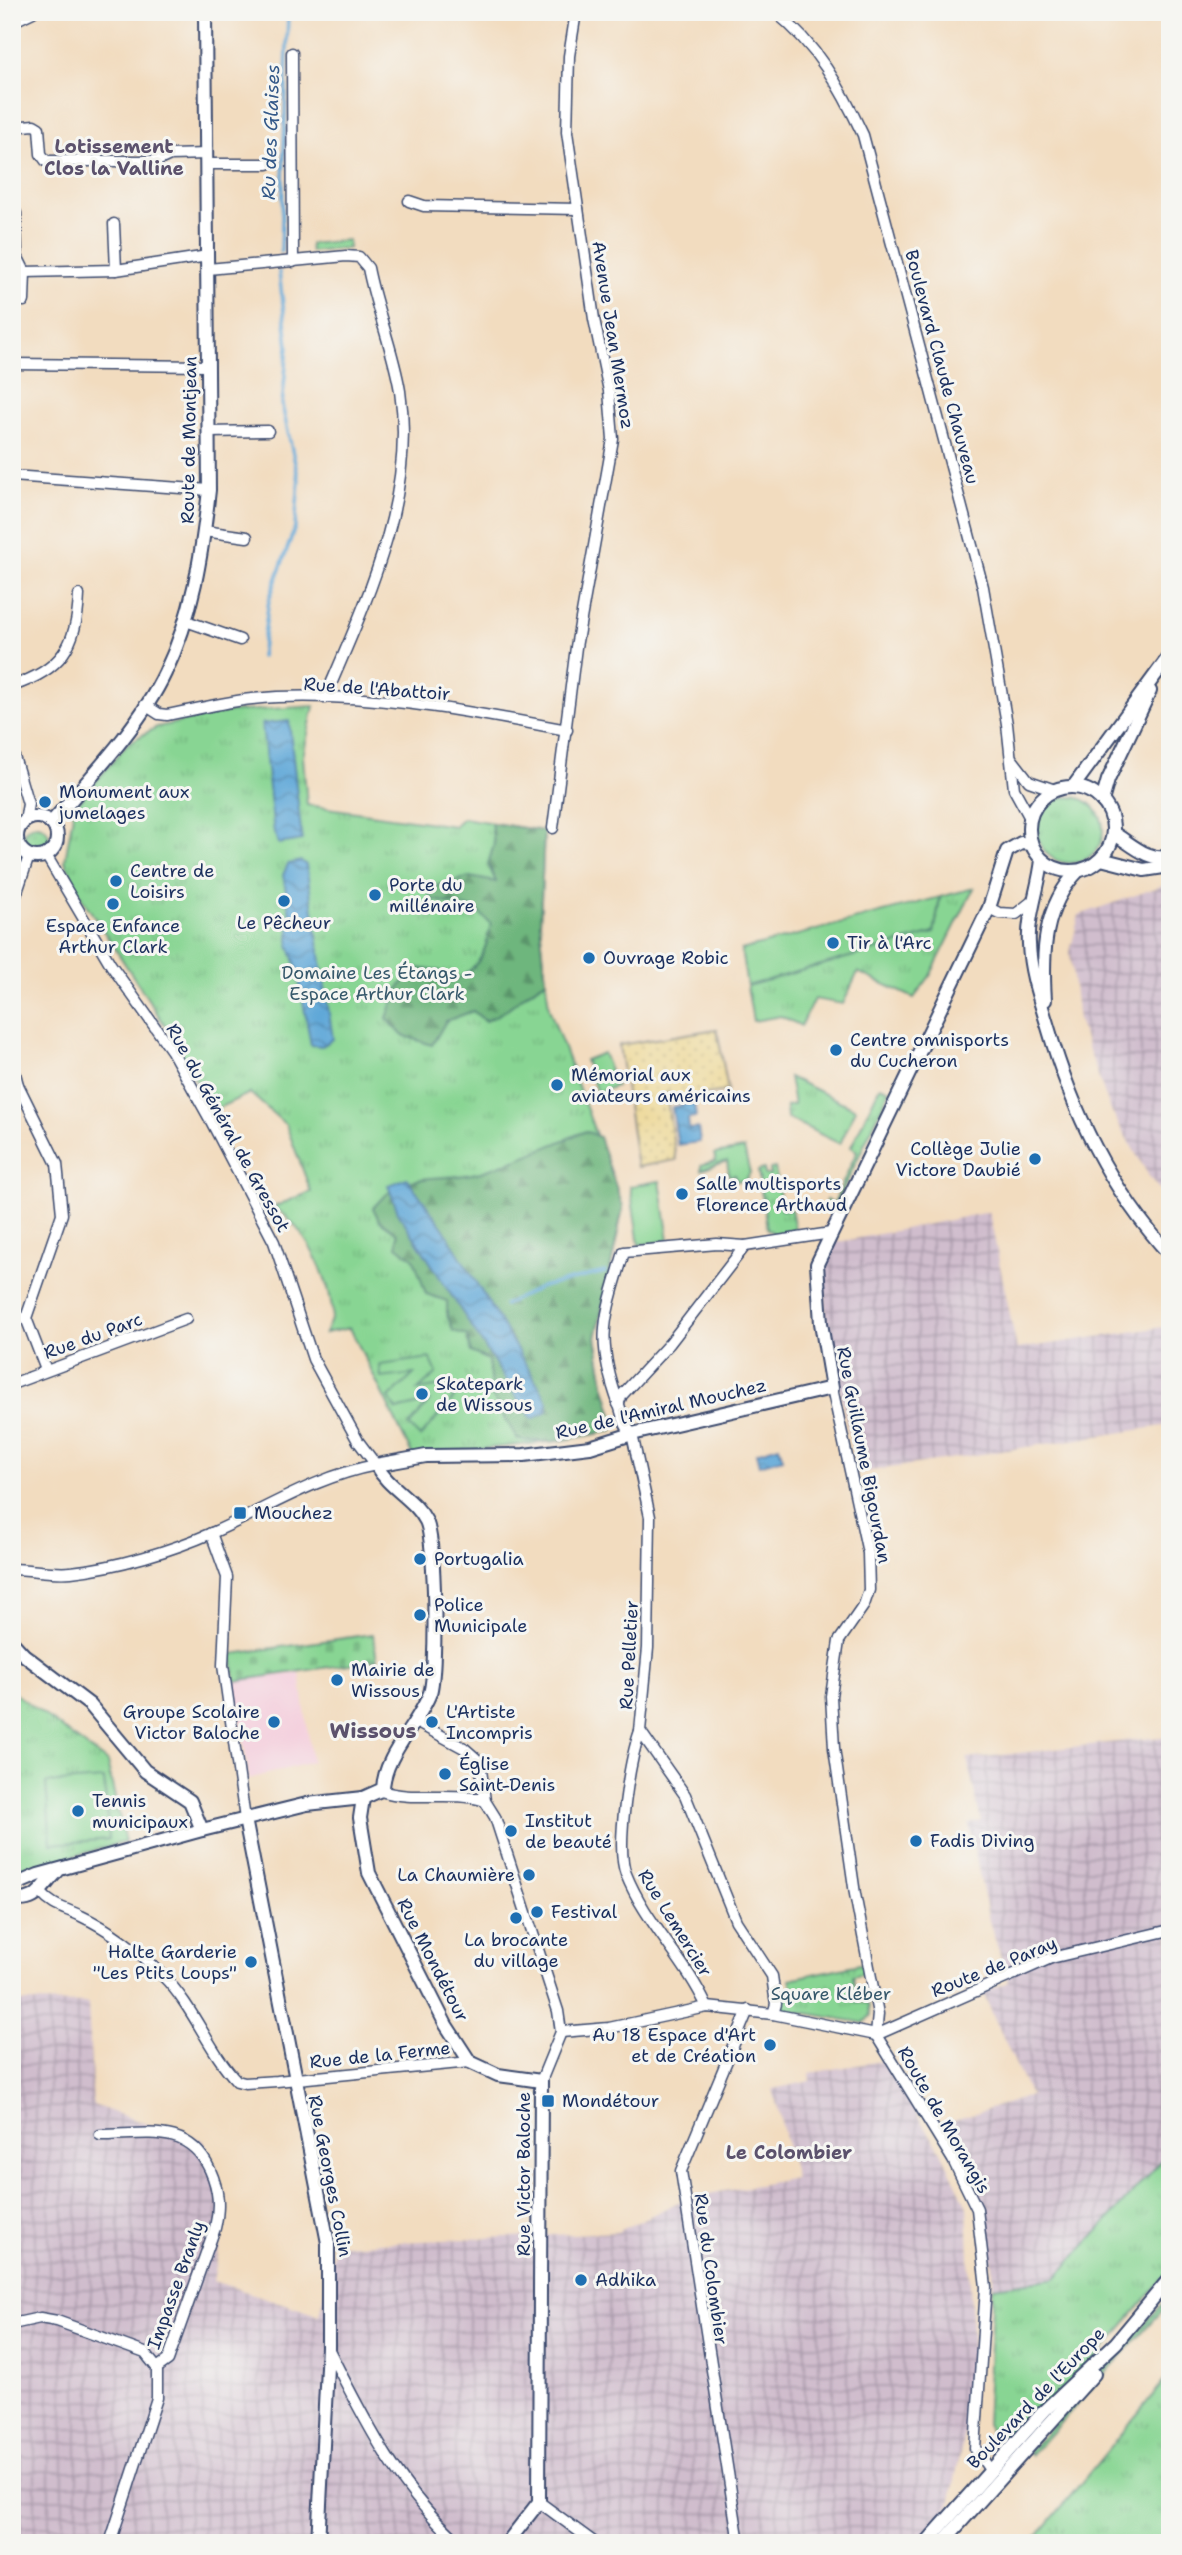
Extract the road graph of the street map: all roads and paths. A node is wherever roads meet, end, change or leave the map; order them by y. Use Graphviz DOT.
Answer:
graph roads {
  1 [pos="33,12"];
  2 [pos="205,12"];
  3 [pos="576,12"];
  4 [pos="775,12"];
  5 [pos="12,22"];
  6 [pos="292,53"];
  7 [pos="13,127"];
  8 [pos="207,159"];
  9 [pos="268,164"];
  10 [pos="409,201"];
  11 [pos="578,209"];
  12 [pos="16,213"];
  13 [pos="114,225"];
  14 [pos="293,262"];
  15 [pos="208,263"];
  16 [pos="116,270"];
  17 [pos="25,272"];
  18 [pos="24,301"];
  19 [pos="12,364"];
  20 [pos="208,366"];
  21 [pos="268,431"];
  22 [pos="209,432"];
  23 [pos="12,476"];
  24 [pos="209,490"];
  25 [pos="204,531"];
  26 [pos="247,537"];
  27 [pos="79,595"];
  28 [pos="186,621"];
  29 [pos="240,640"];
  30 [pos="1167,658"];
  31 [pos="12,686"];
  32 [pos="325,698"];
  33 [pos="145,705"];
  34 [pos="567,730"];
  35 [pos="12,750"];
  36 [pos="1012,759"];
  37 [pos="1073,787"];
  38 [pos="1055,790"];
  39 [pos="1102,801"];
  40 [pos="1030,818"];
  41 [pos="25,821"];
  42 [pos="51,823"];
  43 [pos="553,828"];
  44 [pos="1113,832"];
  45 [pos="15,842"];
  46 [pos="1031,844"];
  47 [pos="46,855"];
  48 [pos="29,856"];
  49 [pos="1170,857"];
  50 [pos="1101,859"];
  51 [pos="1042,860"];
  52 [pos="1170,866"];
  53 [pos="1078,871"];
  54 [pos="1036,898"];
  55 [pos="12,906"];
  56 [pos="989,908"];
  57 [pos="1046,1022"];
  58 [pos="12,1062"];
  59 [pos="18,1085"];
  60 [pos="12,1097"];
  61 [pos="831,1233"];
  62 [pos="745,1246"];
  63 [pos="1170,1255"];
  64 [pos="186,1318"];
  65 [pos="46,1370"];
  66 [pos="12,1384"];
  67 [pos="832,1388"];
  68 [pos="618,1404"];
  69 [pos="632,1434"];
  70 [pos="376,1465"];
  71 [pos="211,1533"];
  72 [pos="12,1569"];
  73 [pos="12,1642"];
  74 [pos="414,1721"];
  75 [pos="640,1731"];
  76 [pos="381,1791"];
  77 [pos="363,1798"];
  78 [pos="485,1801"];
  79 [pos="245,1819"];
  80 [pos="202,1830"];
  81 [pos="58,1872"];
  82 [pos="12,1886"];
  83 [pos="40,1893"];
  84 [pos="12,1899"];
  85 [pos="1170,1930"];
  86 [pos="707,2007"];
  87 [pos="748,2010"];
  88 [pos="773,2014"];
  89 [pos="561,2032"];
  90 [pos="876,2035"];
  91 [pos="470,2062"];
  92 [pos="294,2079"];
  93 [pos="541,2081"];
  94 [pos="100,2135"];
  95 [pos="1170,2278"];
  96 [pos="1170,2293"];
  97 [pos="12,2324"];
  98 [pos="328,2347"];
  99 [pos="157,2368"];
  100 [pos="1013,2463"];
  101 [pos="992,2473"];
  102 [pos="539,2502"];
  103 [pos="110,2543"];
  104 [pos="318,2543"];
  105 [pos="460,2543"];
  106 [pos="507,2543"];
  107 [pos="595,2543"];
  108 [pos="740,2543"];
  109 [pos="926,2543"];
  110 [pos="941,2543"];
  1 -- 5 [label="street"];
  2 -- 8 [label="street, Route de Montjean"];
  3 -- 11 [label="street, Avenue Jean Mermoz"];
  4 -- 36 [label="street, Boulevard Claude Chauveau"];
  6 -- 14 [label="street"];
  7 -- 8 [label="street"];
  8 -- 9 [label="street"];
  8 -- 15 [label="street, Route de Montjean"];
  10 -- 11 [label="street"];
  11 -- 34 [label="street, Avenue Jean Mermoz"];
  12 -- 17 [label="street"];
  13 -- 16 [label="street"];
  14 -- 15 [label="street"];
  14 -- 32 [label="street"];
  15 -- 16 [label="street"];
  15 -- 20 [label="street, Route de Montjean"];
  16 -- 17 [label="street"];
  17 -- 18 [label="street"];
  19 -- 20 [label="street"];
  20 -- 22 [label="street, Route de Montjean"];
  21 -- 22 [label="street"];
  22 -- 24 [label="street, Route de Montjean"];
  23 -- 24 [label="street"];
  24 -- 25 [label="street, Route de Montjean"];
  25 -- 26 [label="street"];
  25 -- 28 [label="street, Route de Montjean"];
  27 -- 31 [label="street"];
  28 -- 29 [label="street"];
  28 -- 33 [label="street, Route de Montjean"];
  30 -- 37 [label="street"];
  30 -- 39 [label="street"];
  32 -- 33 [label="street, Rue de l'Abattoir"];
  32 -- 34 [label="street, Rue de l'Abattoir"];
  33 -- 42 [label="street, Route de Montjean"];
  34 -- 43 [label="street, Avenue Jean Mermoz"];
  35 -- 41 [label="street"];
  36 -- 38 [label="street"];
  36 -- 40 [label="street"];
  37 -- 38 [label="street"];
  37 -- 39 [label="street"];
  38 -- 40 [label="street"];
  39 -- 44 [label="street"];
  40 -- 46 [label="street"];
  41 -- 42 [label="street"];
  41 -- 45 [label="street"];
  42 -- 47 [label="street"];
  44 -- 49 [label="street"];
  44 -- 50 [label="street"];
  45 -- 48 [label="street"];
  46 -- 51 [label="street"];
  46 -- 56 [label="street, Rue Guillaume Bigourdan"];
  47 -- 48 [label="street"];
  47 -- 70 [label="street, Rue du Général de Gressot"];
  48 -- 55 [label="street"];
  50 -- 52 [label="street"];
  50 -- 53 [label="street"];
  51 -- 53 [label="street"];
  51 -- 54 [label="street"];
  53 -- 57 [label="street"];
  54 -- 56 [label="street"];
  54 -- 57 [label="street"];
  56 -- 61 [label="street, Rue Guillaume Bigourdan"];
  57 -- 63 [label="street"];
  58 -- 59 [label="street"];
  59 -- 60 [label="street"];
  59 -- 65 [label="street"];
  61 -- 62 [label="street"];
  61 -- 67 [label="street, Rue Guillaume Bigourdan"];
  62 -- 68 [label="street"];
  62 -- 68 [label="street, Rue Pelletier"];
  64 -- 65 [label="street, Rue du Parc"];
  65 -- 66 [label="street, Rue du Parc"];
  67 -- 69 [label="street, Rue de l'Amiral Mouchez"];
  67 -- 90 [label="street, Rue Guillaume Bigourdan"];
  68 -- 69 [label="street, Rue Pelletier"];
  69 -- 70 [label="street, Rue de l'Amiral Mouchez"];
  69 -- 75 [label="street, Rue Pelletier"];
  70 -- 71 [label="street, Rue de l'Amiral Mouchez"];
  70 -- 74 [label="street"];
  71 -- 72 [label="street, Rue de l'Amiral Mouchez"];
  71 -- 79 [label="street"];
  73 -- 80 [label="street"];
  74 -- 76 [label="street"];
  74 -- 78 [label="street"];
  75 -- 86 [label="street, Rue Lemercier"];
  75 -- 88 [label="street, Rue Pelletier"];
  76 -- 77 [label="street"];
  76 -- 78 [label="street"];
  77 -- 79 [label="street"];
  77 -- 91 [label="street, Rue Mondétour"];
  78 -- 89 [label="street"];
  79 -- 80 [label="street"];
  79 -- 92 [label="street, Rue Georges Collin"];
  80 -- 81 [label="street"];
  81 -- 82 [label="street"];
  81 -- 83 [label="street"];
  83 -- 84 [label="street"];
  83 -- 92 [label="street, Rue de la Ferme"];
  85 -- 90 [label="street, Route de Paray"];
  86 -- 87 [label="street"];
  86 -- 89 [label="street"];
  87 -- 88 [label="street"];
  87 -- 108 [label="street, Rue du Colombier"];
  88 -- 90 [label="street"];
  89 -- 93 [label="street, Rue Victor Baloche"];
  90 -- 101 [label="street, Route de Morangis"];
  91 -- 92 [label="street, Rue de la Ferme"];
  91 -- 93 [label="street"];
  92 -- 98 [label="street, Rue Georges Collin"];
  93 -- 102 [label="street, Rue Victor Baloche"];
  94 -- 99 [label="street, Impasse Branly"];
  95 -- 101 [label="street, Boulevard de l'Europe"];
  96 -- 100 [label="street, Boulevard de l'Europe"];
  97 -- 99 [label="street"];
  98 -- 104 [label="street, Rue Georges Collin"];
  98 -- 105 [label="street"];
  99 -- 103 [label="street"];
  100 -- 101 [label="street"];
  100 -- 110 [label="street, Boulevard de l'Europe"];
  101 -- 109 [label="street, Boulevard de l'Europe"];
  101 -- 110 [label="street"];
  102 -- 106 [label="street"];
  102 -- 107 [label="street"];
}
